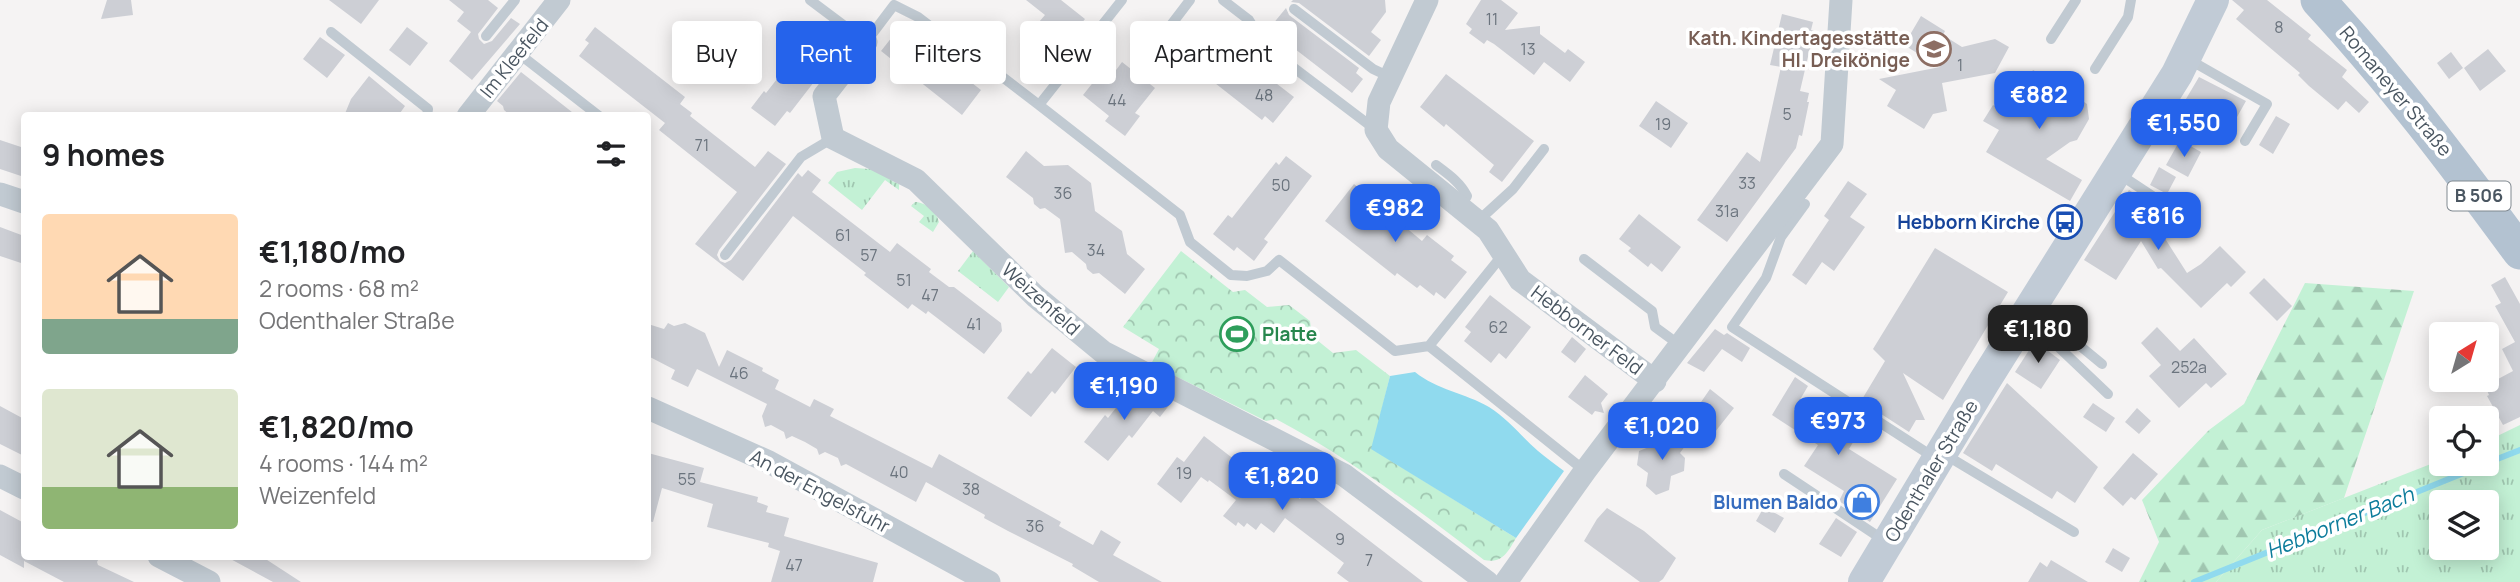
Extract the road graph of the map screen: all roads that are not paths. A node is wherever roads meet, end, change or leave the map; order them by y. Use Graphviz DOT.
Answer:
graph roads {
  1 [pos="515,0"];
  2 [pos="559,0"];
  3 [pos="810,0"];
  4 [pos="1122,0"];
  5 [pos="1191,0"];
  6 [pos="1223,0"];
  7 [pos="1427,0"];
  8 [pos="1841,0"];
  9 [pos="2076,0"];
  10 [pos="2131,0"];
  11 [pos="2318,0"];
  12 [pos="2208,1"];
  13 [pos="1294,9"];
  14 [pos="838,21"];
  15 [pos="1175,21"];
  16 [pos="876,29"];
  17 [pos="331,32"];
  18 [pos="486,36"];
  19 [pos="2051,39"];
  20 [pos="518,53"];
  21 [pos="2185,58"];
  22 [pos="2095,69"];
  23 [pos="1390,77"];
  24 [pos="833,84"];
  25 [pos="1039,104"];
  26 [pos="428,112"];
  27 [pos="471,112"];
  28 [pos="594,112"];
  29 [pos="1376,130"];
  30 [pos="833,138"];
  31 [pos="2245,141"];
  32 [pos="1544,149"];
  33 [pos="1436,165"];
  34 [pos="2117,172"];
  35 [pos="0,194"];
  36 [pos="21,201"];
  37 [pos="1805,204"];
  38 [pos="1469,214"];
  39 [pos="2189,226"];
  40 [pos="2520,252"];
  41 [pos="1504,253"];
  42 [pos="725,255"];
  43 [pos="1584,259"];
  44 [pos="2029,312"];
  45 [pos="1429,346"];
  46 [pos="1681,346"];
  47 [pos="2102,364"];
  48 [pos="1655,381"];
  49 [pos="2108,394"];
  50 [pos="651,409"];
  51 [pos="1940,456"];
  52 [pos="1585,471"];
  53 [pos="1784,474"];
  54 [pos="0,476"];
  55 [pos="21,486"];
  56 [pos="2074,533"];
  57 [pos="1888,542"];
  58 [pos="167,560"];
  59 [pos="209,582"];
  60 [pos="989,582"];
  61 [pos="1487,582"];
  62 [pos="1506,582"];
  63 [pos="1864,582"];
  1 -- 18 [label="lane"];
  2 -- 20 [label="street, Im Kleefeld"];
  3 -- 14 [label="lane"];
  4 -- 25 [label="lane"];
  5 -- 15 [label="lane"];
  6 -- 29 [label="lane, Hebborner Feld"];
  7 -- 23 [label="street"];
  8 -- 46 [label="street, Hebborner Feld"];
  9 -- 19 [label="lane"];
  10 -- 22 [label="lane"];
  11 -- 40 [label="main road, Romaneyer Straße / B 506"];
  12 -- 21 [label="main road, Odenthaler Straße"];
  13 -- 23 [label="lane"];
  16 -- 25 [label="lane"];
  17 -- 26 [label="lane"];
  20 -- 27 [label="street, Im Kleefeld"];
  20 -- 28 [label="lane"];
  21 -- 31 [label="lane"];
  21 -- 34 [label="main road, Odenthaler Straße"];
  23 -- 29 [label="street"];
  24 -- 30 [label="street"];
  25 -- 45 [label="lane"];
  29 -- 38 [label="street, Hebborner Feld"];
  30 -- 42 [label="lane"];
  30 -- 61 [label="street, Weizenfeld"];
  32 -- 38 [label="lane"];
  33 -- 38 [label="lane"];
  34 -- 39 [label="lane"];
  34 -- 44 [label="main road, Odenthaler Straße"];
  35 -- 36 [label="street"];
  37 -- 51 [label="lane"];
  38 -- 41 [label="street, Hebborner Feld"];
  41 -- 45 [label="lane"];
  41 -- 48 [label="street, Hebborner Feld"];
  43 -- 46 [label="lane"];
  44 -- 47 [label="lane"];
  44 -- 49 [label="lane"];
  44 -- 51 [label="main road, Odenthaler Straße"];
  45 -- 52 [label="lane"];
  46 -- 48 [label="street, Hebborner Feld"];
  48 -- 52 [label="street, Hebborner Feld"];
  50 -- 60 [label="street, An der Engelsfuhr"];
  51 -- 56 [label="lane"];
  51 -- 57 [label="main road, Odenthaler Straße"];
  52 -- 62 [label="street"];
  53 -- 57 [label="lane"];
  54 -- 55 [label="street"];
  57 -- 63 [label="main road, Odenthaler Straße"];
  58 -- 59 [label="street"];
}
